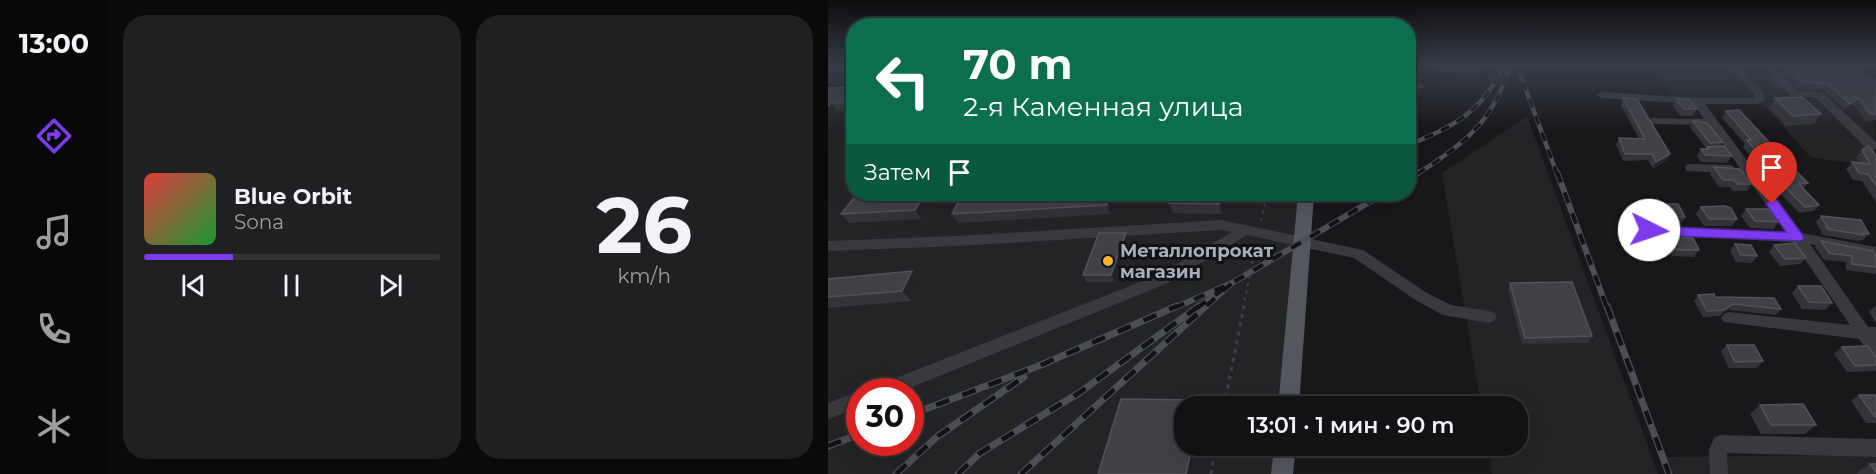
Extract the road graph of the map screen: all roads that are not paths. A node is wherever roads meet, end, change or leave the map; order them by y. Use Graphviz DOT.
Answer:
graph roads {
  1 [pos="1753,87"];
  2 [pos="1788,87"];
  3 [pos="1601,95"];
  4 [pos="1697,101"];
  5 [pos="1652,121"];
  6 [pos="1712,122"];
  7 [pos="1876,146"];
  8 [pos="1691,168"];
  9 [pos="1748,170"];
  10 [pos="1305,201"];
  11 [pos="1649,230"];
  12 [pos="1252,231"];
  13 [pos="1797,237"];
  14 [pos="1302,241"];
  15 [pos="828,246"];
  16 [pos="1876,252"];
  17 [pos="1490,317"];
  18 [pos="1729,318"];
  19 [pos="1869,333"];
  20 [pos="1876,350"];
  21 [pos="914,378"];
  22 [pos="1289,396"];
  23 [pos="846,404"];
  24 [pos="828,411"];
  25 [pos="1876,448"];
  26 [pos="1284,456"];
  27 [pos="1282,474"];
  28 [pos="1719,474"];
  1 -- 4 [label="street"];
  2 -- 7 [label="street"];
  3 -- 4 [label="street"];
  4 -- 6 [label="street"];
  5 -- 6 [label="street"];
  6 -- 9 [label="street"];
  8 -- 9 [label="street"];
  9 -- 13 [label="street"];
  10 -- 14 [label="main road"];
  11 -- 13 [label="street"];
  12 -- 14 [label="street"];
  12 -- 15 [label="street"];
  12 -- 21 [label="street"];
  13 -- 16 [label="street"];
  13 -- 19 [label="street"];
  14 -- 17 [label="street"];
  14 -- 22 [label="main road"];
  18 -- 19 [label="street"];
  19 -- 20 [label="street"];
  23 -- 24 [label="street"];
  25 -- 28 [label="street"];
  26 -- 27 [label="main road"];
}
